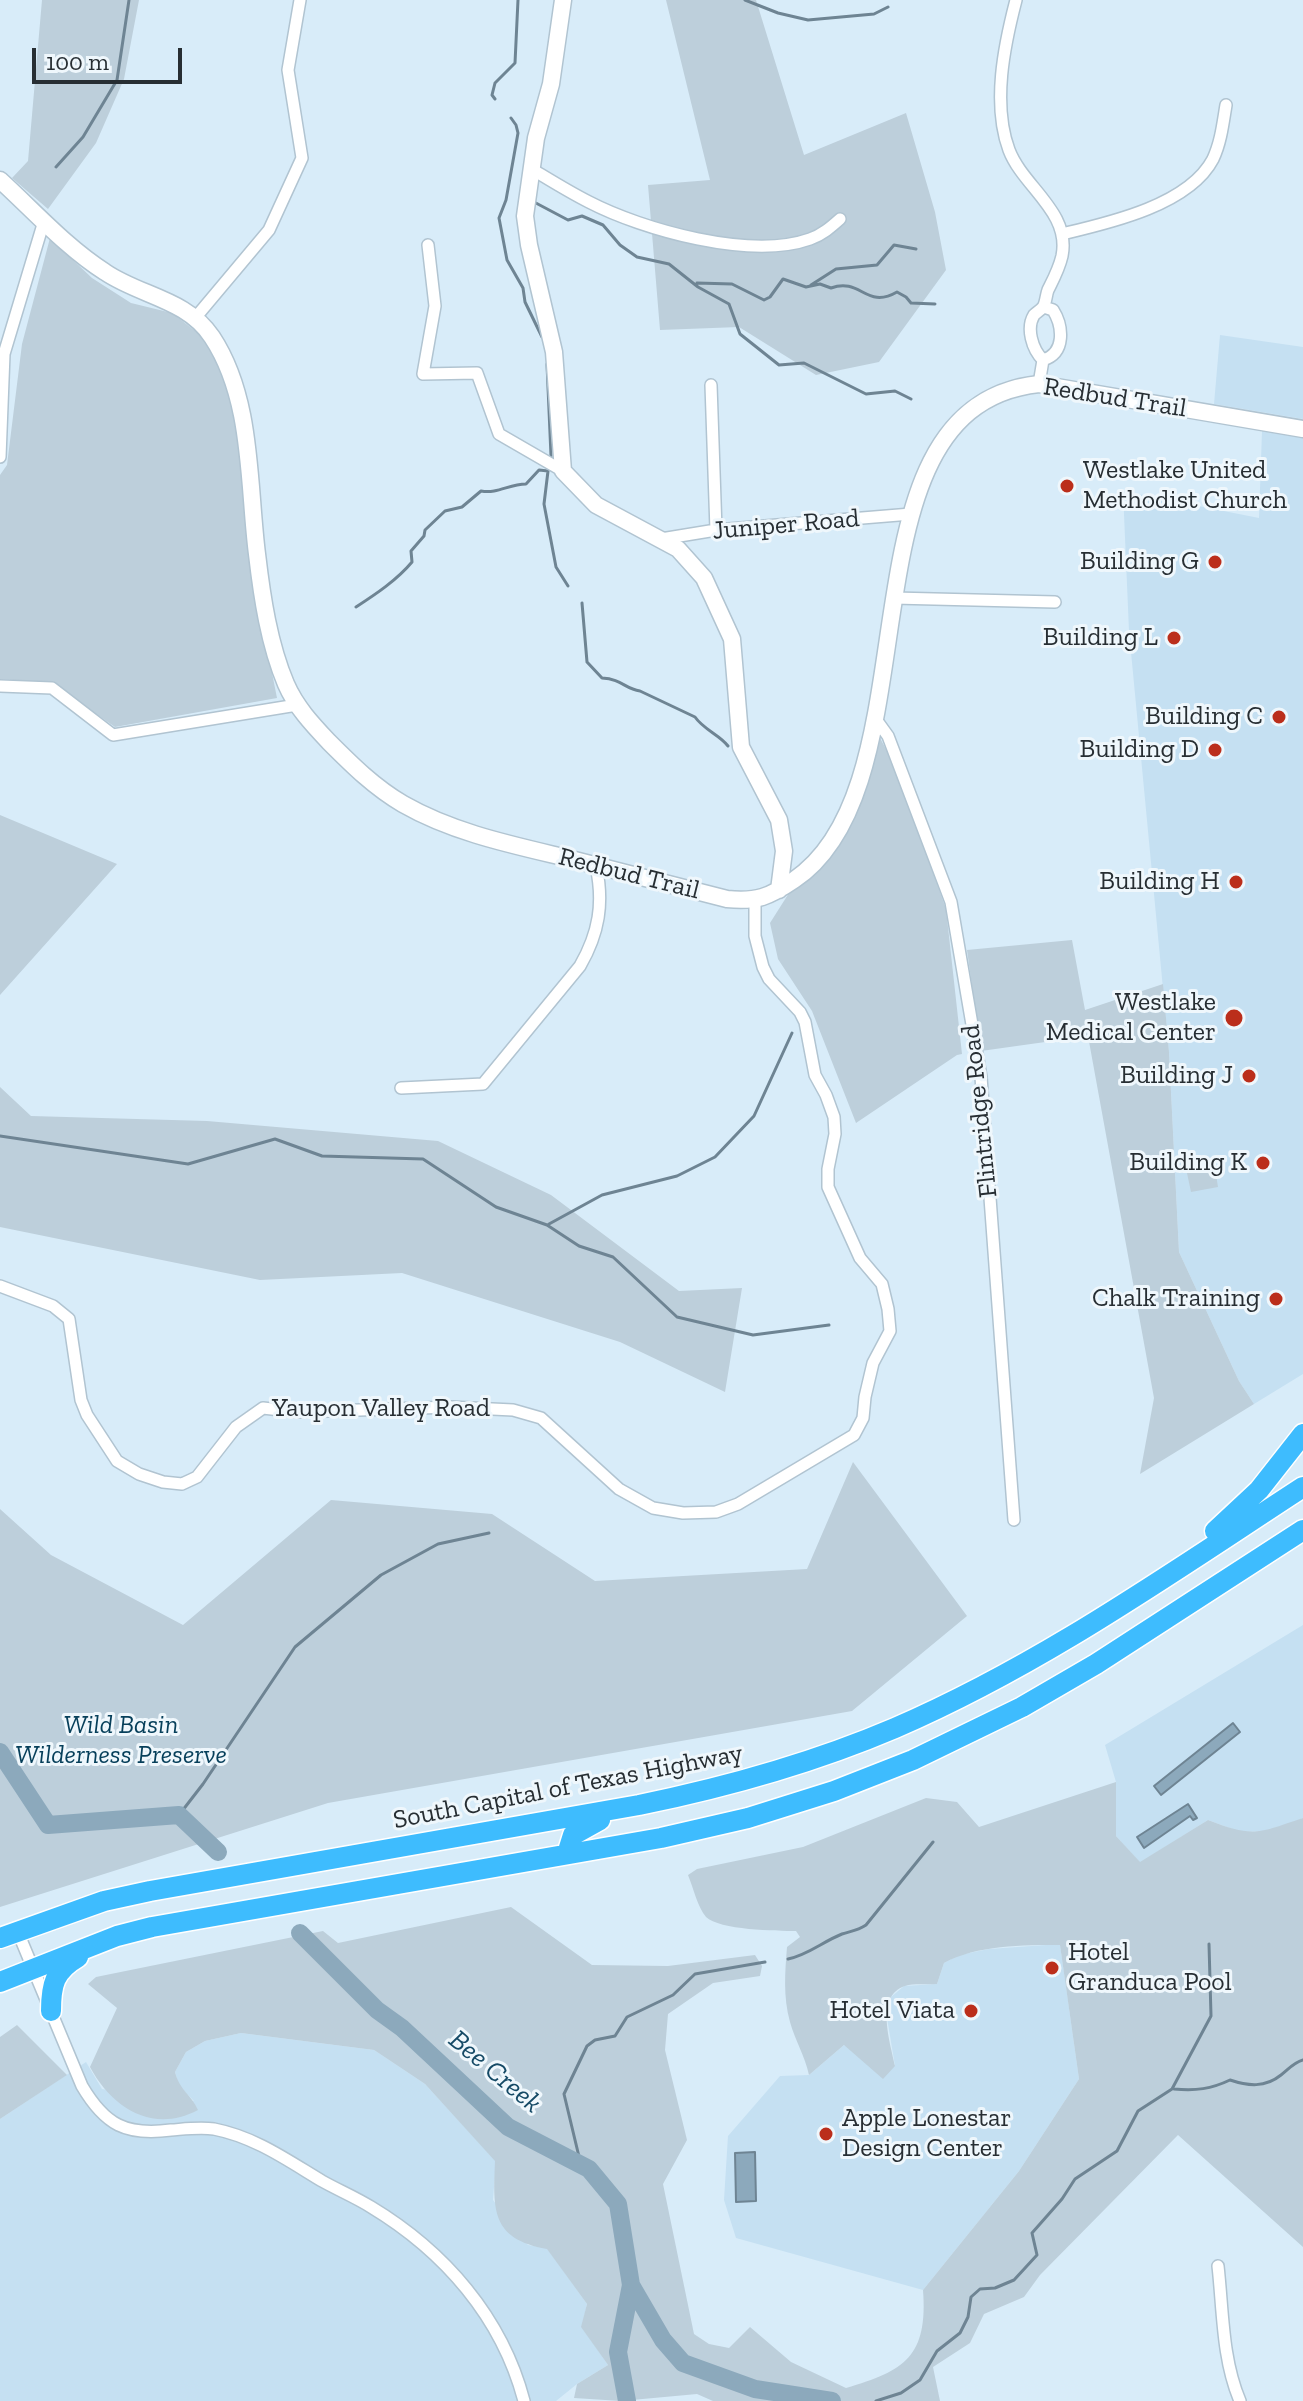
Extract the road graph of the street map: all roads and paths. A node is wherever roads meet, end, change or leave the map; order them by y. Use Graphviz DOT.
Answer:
graph roads {
  1 [pos="300,0"];
  2 [pos="563,0"];
  3 [pos="1016,0"];
  4 [pos="1226,105"];
  5 [pos="530,168"];
  6 [pos="0,180"];
  7 [pos="840,219"];
  8 [pos="44,221"];
  9 [pos="1062,234"];
  10 [pos="428,245"];
  11 [pos="1044,307"];
  12 [pos="196,317"];
  13 [pos="1043,360"];
  14 [pos="1039,384"];
  15 [pos="711,385"];
  16 [pos="1303,429"];
  17 [pos="0,457"];
  18 [pos="563,471"];
  19 [pos="911,514"];
  20 [pos="716,530"];
  21 [pos="661,539"];
  22 [pos="894,598"];
  23 [pos="1055,602"];
  24 [pos="0,686"];
  25 [pos="297,705"];
  26 [pos="875,718"];
  27 [pos="784,851"];
  28 [pos="596,866"];
  29 [pos="813,867"];
  30 [pos="779,890"];
  31 [pos="755,901"];
  32 [pos="401,1088"];
  33 [pos="0,1286"];
  34 [pos="1303,1434"];
  35 [pos="1303,1487"];
  36 [pos="1014,1520"];
  37 [pos="1303,1530"];
  38 [pos="1303,1546"];
  39 [pos="1095,1622"];
  40 [pos="1154,1626"];
  41 [pos="657,1802"];
  42 [pos="493,1831"];
  43 [pos="567,1854"];
  44 [pos="9,1934"];
  45 [pos="117,1936"];
  46 [pos="33,1968"];
  47 [pos="0,1982"];
  48 [pos="51,2011"];
  49 [pos="1218,2266"];
  50 [pos="524,2401"];
  51 [pos="1240,2401"];
  1 -- 12 [label="street"];
  2 -- 5 [label="street"];
  3 -- 9 [label="street"];
  4 -- 9 [label="street"];
  5 -- 7 [label="street"];
  5 -- 18 [label="street"];
  6 -- 8 [label="street, Redbud Trail"];
  8 -- 12 [label="street, Redbud Trail"];
  8 -- 17 [label="street"];
  9 -- 11 [label="street"];
  10 -- 18 [label="street"];
  11 -- 13 [label="street"];
  11 -- 13 [label="street"];
  12 -- 25 [label="street, Redbud Trail"];
  13 -- 14 [label="street"];
  14 -- 16 [label="street, Redbud Trail"];
  14 -- 19 [label="street, Redbud Trail"];
  15 -- 20 [label="street"];
  18 -- 21 [label="street"];
  19 -- 20 [label="street, Juniper Road"];
  19 -- 22 [label="street, Redbud Trail"];
  20 -- 21 [label="street, Juniper Road"];
  21 -- 27 [label="street"];
  22 -- 23 [label="street"];
  22 -- 26 [label="street, Redbud Trail"];
  24 -- 25 [label="street"];
  25 -- 28 [label="street, Redbud Trail"];
  26 -- 29 [label="street, Redbud Trail"];
  26 -- 36 [label="street, Flintridge Road"];
  27 -- 29 [label="street"];
  27 -- 30 [label="street"];
  28 -- 31 [label="street, Redbud Trail"];
  28 -- 32 [label="street"];
  29 -- 30 [label="street, Redbud Trail"];
  30 -- 31 [label="street, Redbud Trail"];
  31 -- 33 [label="street, Yaupon Valley Road"];
  34 -- 39 [label="highway"];
  35 -- 39 [label="highway, South Capital of Texas Highway"];
  37 -- 40 [label="highway"];
  38 -- 40 [label="highway"];
  39 -- 41 [label="highway, South Capital of Texas Highway"];
  40 -- 43 [label="highway"];
  41 -- 42 [label="highway, South Capital of Texas Highway"];
  41 -- 43 [label="highway"];
  42 -- 43 [label="highway"];
  42 -- 44 [label="highway, South Capital of Texas Highway"];
  43 -- 45 [label="highway"];
  44 -- 46 [label="street"];
  45 -- 46 [label="highway"];
  45 -- 48 [label="highway"];
  46 -- 47 [label="highway"];
  46 -- 48 [label="street"];
  48 -- 50 [label="street"];
  49 -- 51 [label="street"];
}
